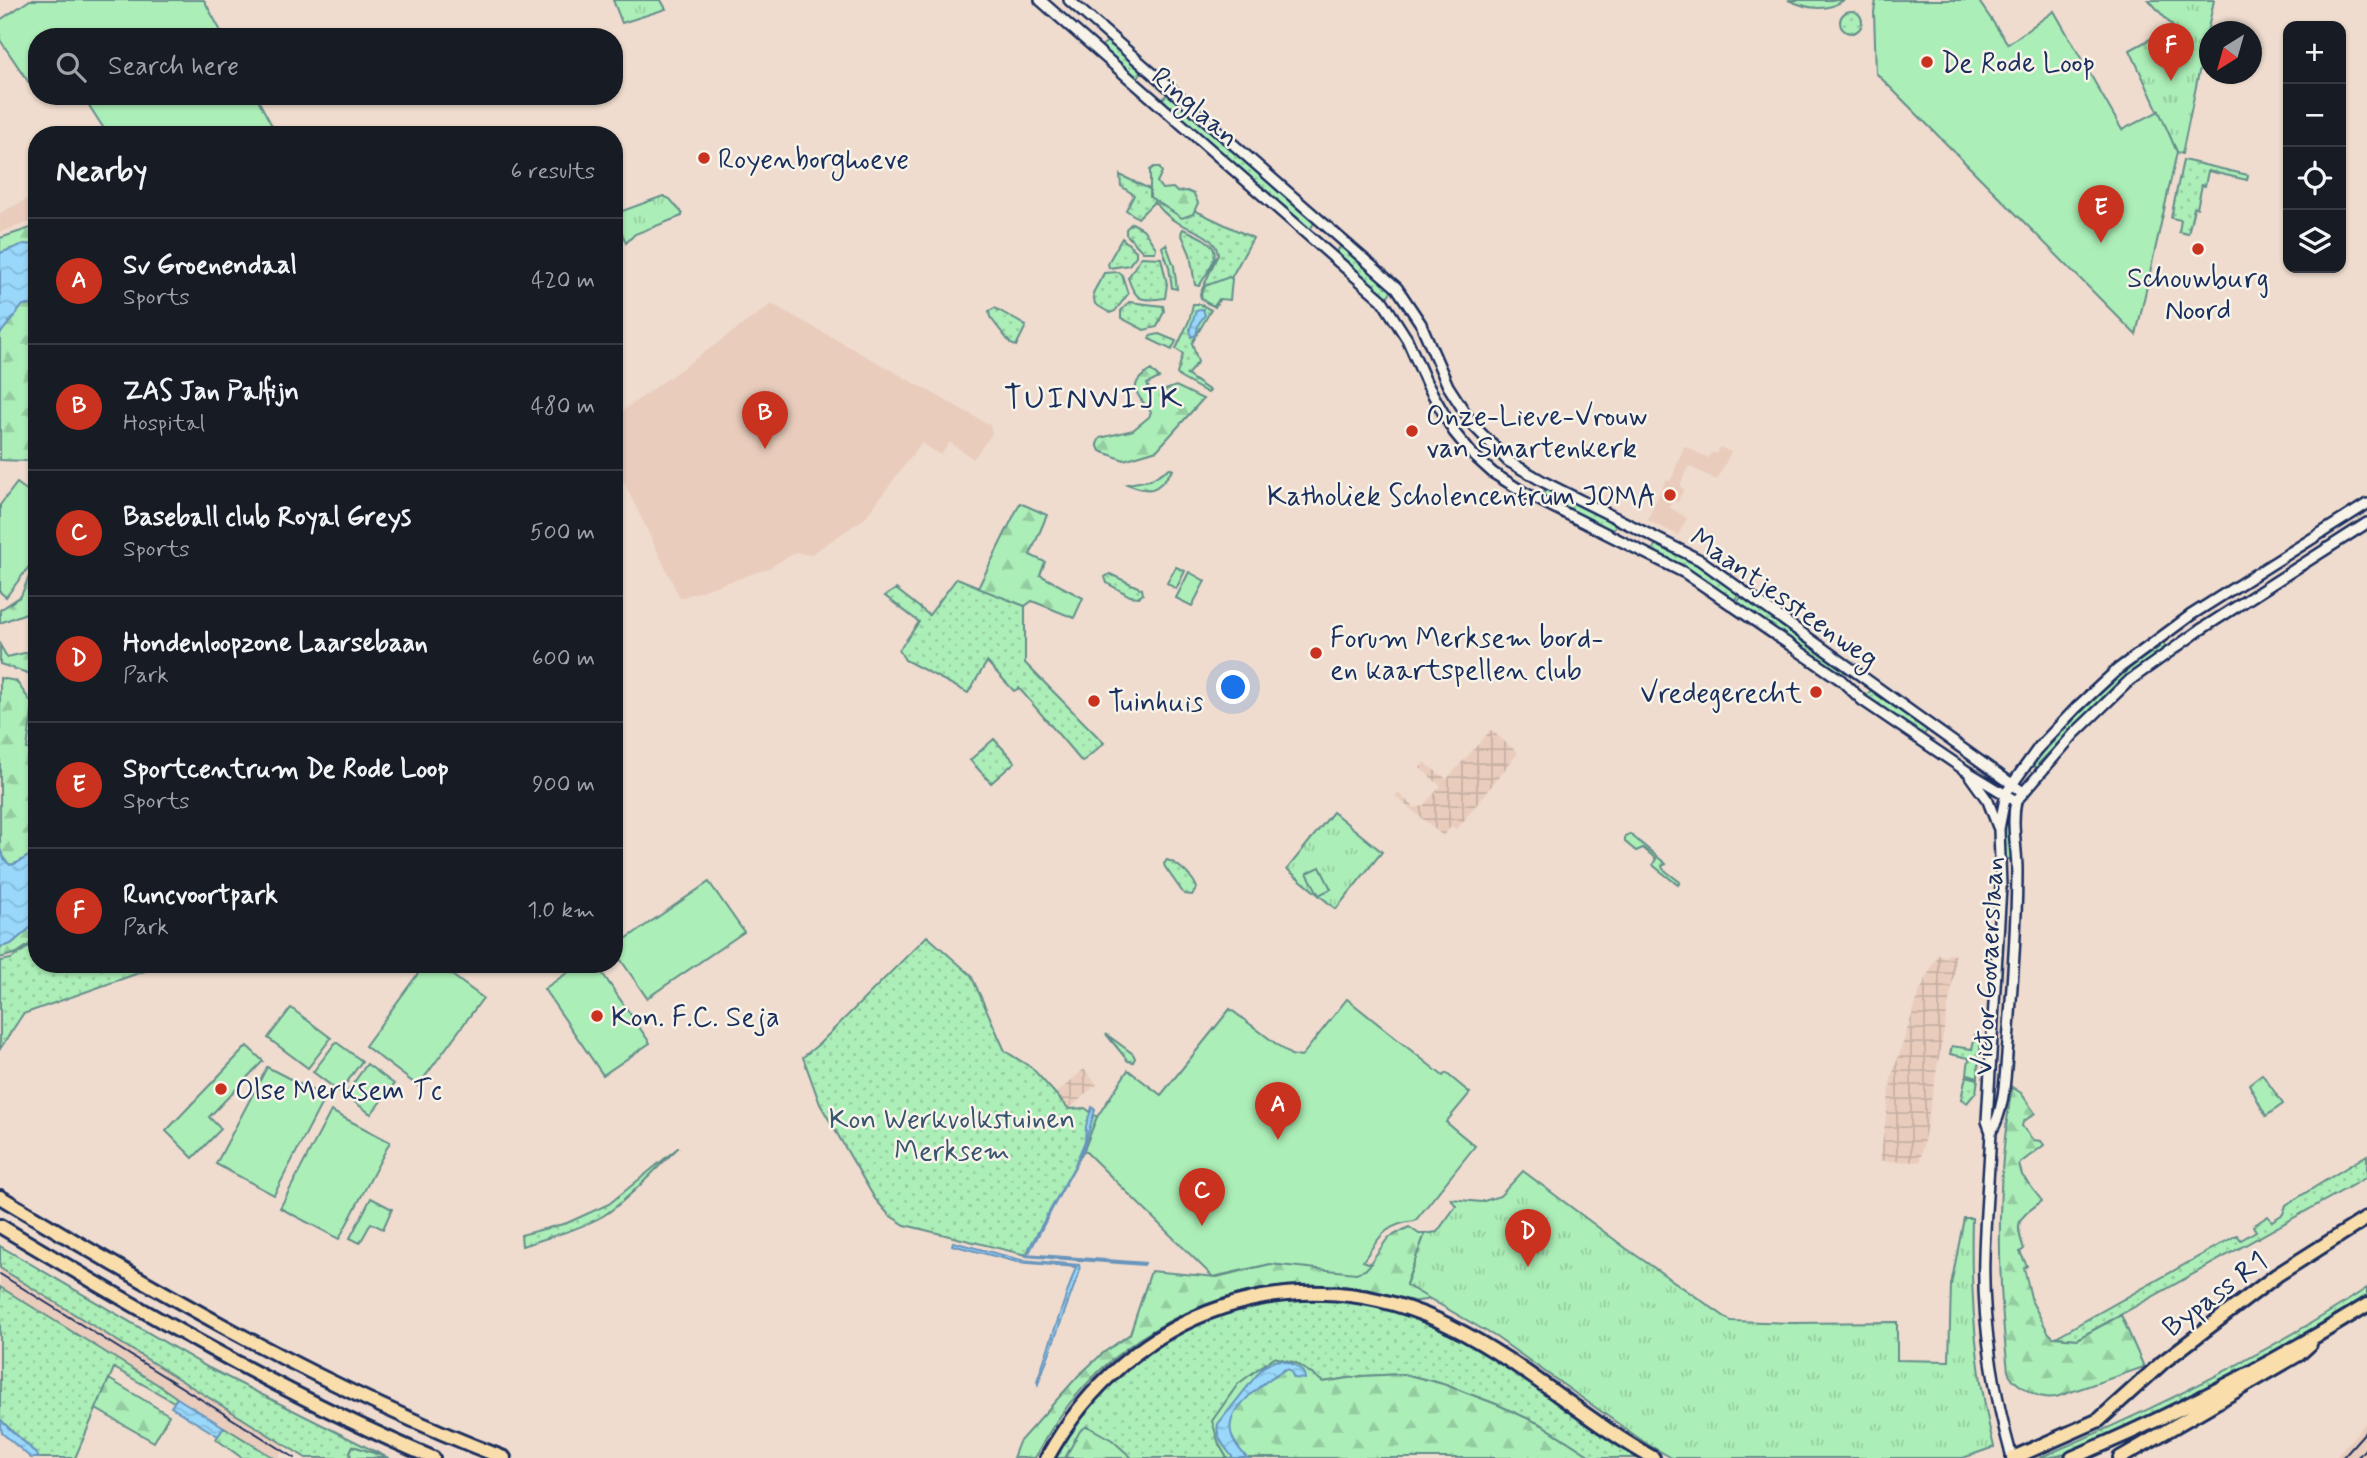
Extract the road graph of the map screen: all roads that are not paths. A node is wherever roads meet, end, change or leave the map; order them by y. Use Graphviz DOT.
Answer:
graph roads {
  1 [pos="1040,0"];
  2 [pos="1069,0"];
  3 [pos="1331,231"];
  4 [pos="1321,246"];
  5 [pos="2367,504"];
  6 [pos="2367,523"];
  7 [pos="1965,770"];
  8 [pos="2011,783"];
  9 [pos="2023,792"];
  10 [pos="2006,793"];
  11 [pos="2016,801"];
  12 [pos="1999,829"];
  13 [pos="1992,1132"];
  14 [pos="0,1197"];
  15 [pos="2367,1218"];
  16 [pos="0,1226"];
  17 [pos="2367,1305"];
  18 [pos="2320,1334"];
  19 [pos="433,1458"];
  20 [pos="504,1458"];
  21 [pos="1047,1458"];
  22 [pos="1653,1458"];
  23 [pos="2012,1458"];
  24 [pos="2072,1458"];
  25 [pos="2120,1458"];
  1 -- 4 [label="street, Ringlaan"];
  2 -- 3 [label="street, Ringlaan"];
  3 -- 8 [label="street, Maantjessteenweg"];
  4 -- 7 [label="street, Maantjessteenweg"];
  5 -- 8 [label="street, Victor Govaerslaan"];
  6 -- 9 [label="street"];
  7 -- 10 [label="street, Maantjessteenweg"];
  7 -- 12 [label="street, Victor Govaerslaan"];
  8 -- 9 [label="street, Maantjessteenweg"];
  8 -- 10 [label="street, Victor Govaerslaan"];
  9 -- 11 [label="street"];
  10 -- 11 [label="street, Maantjessteenweg"];
  10 -- 12 [label="street, Victor Govaerslaan"];
  11 -- 13 [label="street, Victor Govaerslaan"];
  12 -- 13 [label="street, Victor Govaerslaan"];
  13 -- 23 [label="street, Victor Govaerslaan"];
  14 -- 20 [label="highway"];
  15 -- 23 [label="highway, Bypass R1"];
  16 -- 19 [label="highway"];
  17 -- 18 [label="highway"];
  18 -- 24 [label="highway"];
  18 -- 25 [label="highway"];
  21 -- 22 [label="highway"];
}
